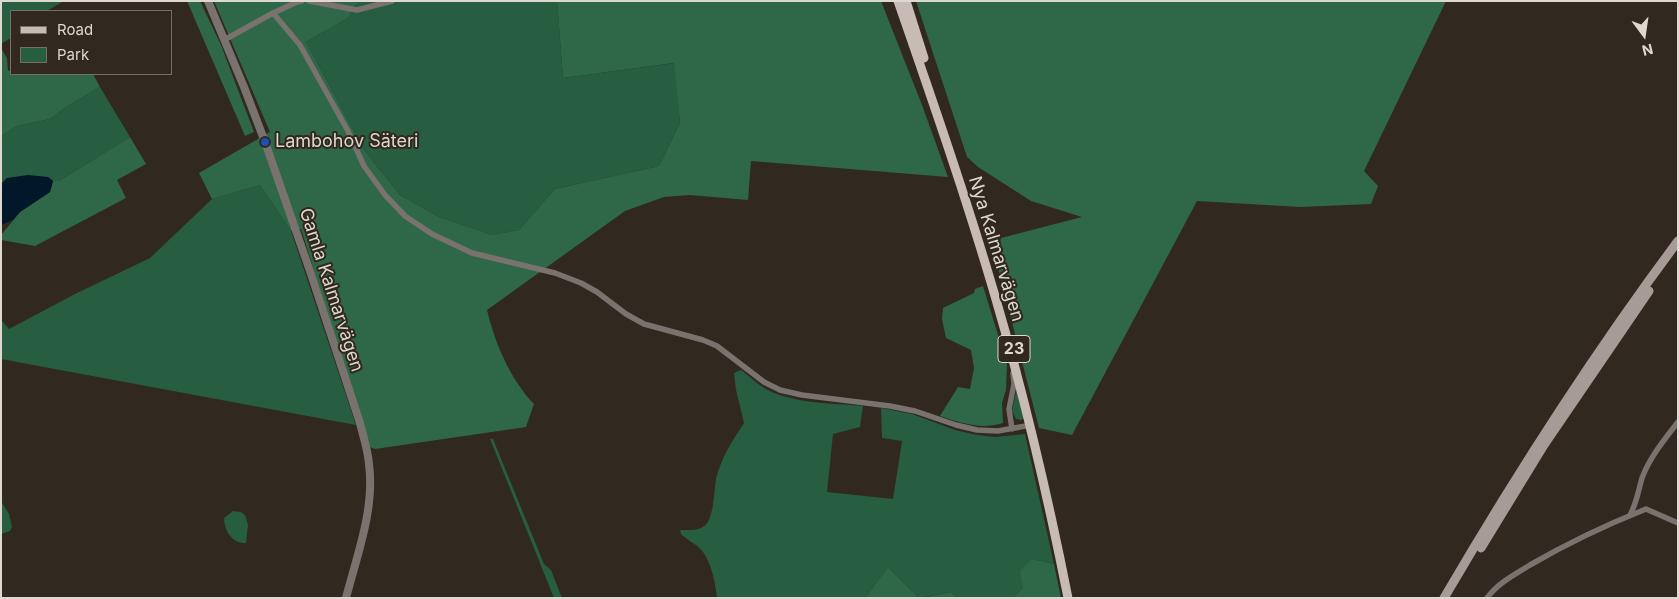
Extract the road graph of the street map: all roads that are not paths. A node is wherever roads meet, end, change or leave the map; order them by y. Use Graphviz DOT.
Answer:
graph roads {
  1 [pos="208,1"];
  2 [pos="302,1"];
  3 [pos="309,1"];
  4 [pos="392,1"];
  5 [pos="898,1"];
  6 [pos="906,1"];
  7 [pos="272,13"];
  8 [pos="224,40"];
  9 [pos="1678,241"];
  10 [pos="1678,251"];
  11 [pos="1012,359"];
  12 [pos="1678,422"];
  13 [pos="1031,425"];
  14 [pos="1012,429"];
  15 [pos="1630,515"];
  16 [pos="1678,523"];
  17 [pos="346,598"];
  18 [pos="1068,598"];
  19 [pos="1072,598"];
  20 [pos="1444,598"];
  21 [pos="1451,598"];
  22 [pos="1486,598"];
  1 -- 8 [label="street, Gamla Kalmarvägen"];
  2 -- 7 [label="street"];
  3 -- 4 [label="street"];
  5 -- 11 [label="main road, Nya Kalmarvägen / 23"];
  6 -- 13 [label="main road, Nya Kalmarvägen / 23"];
  7 -- 8 [label="street"];
  7 -- 14 [label="street"];
  8 -- 17 [label="street, Gamla Kalmarvägen"];
  9 -- 20 [label="main road"];
  10 -- 21 [label="main road"];
  11 -- 13 [label="main road, Nya Kalmarvägen / 23"];
  11 -- 14 [label="street"];
  12 -- 15 [label="street"];
  13 -- 14 [label="street"];
  13 -- 18 [label="main road, Nya Kalmarvägen / 23"];
  13 -- 19 [label="main road, Nya Kalmarvägen / 23"];
  15 -- 16 [label="street"];
  15 -- 22 [label="street"];
}
